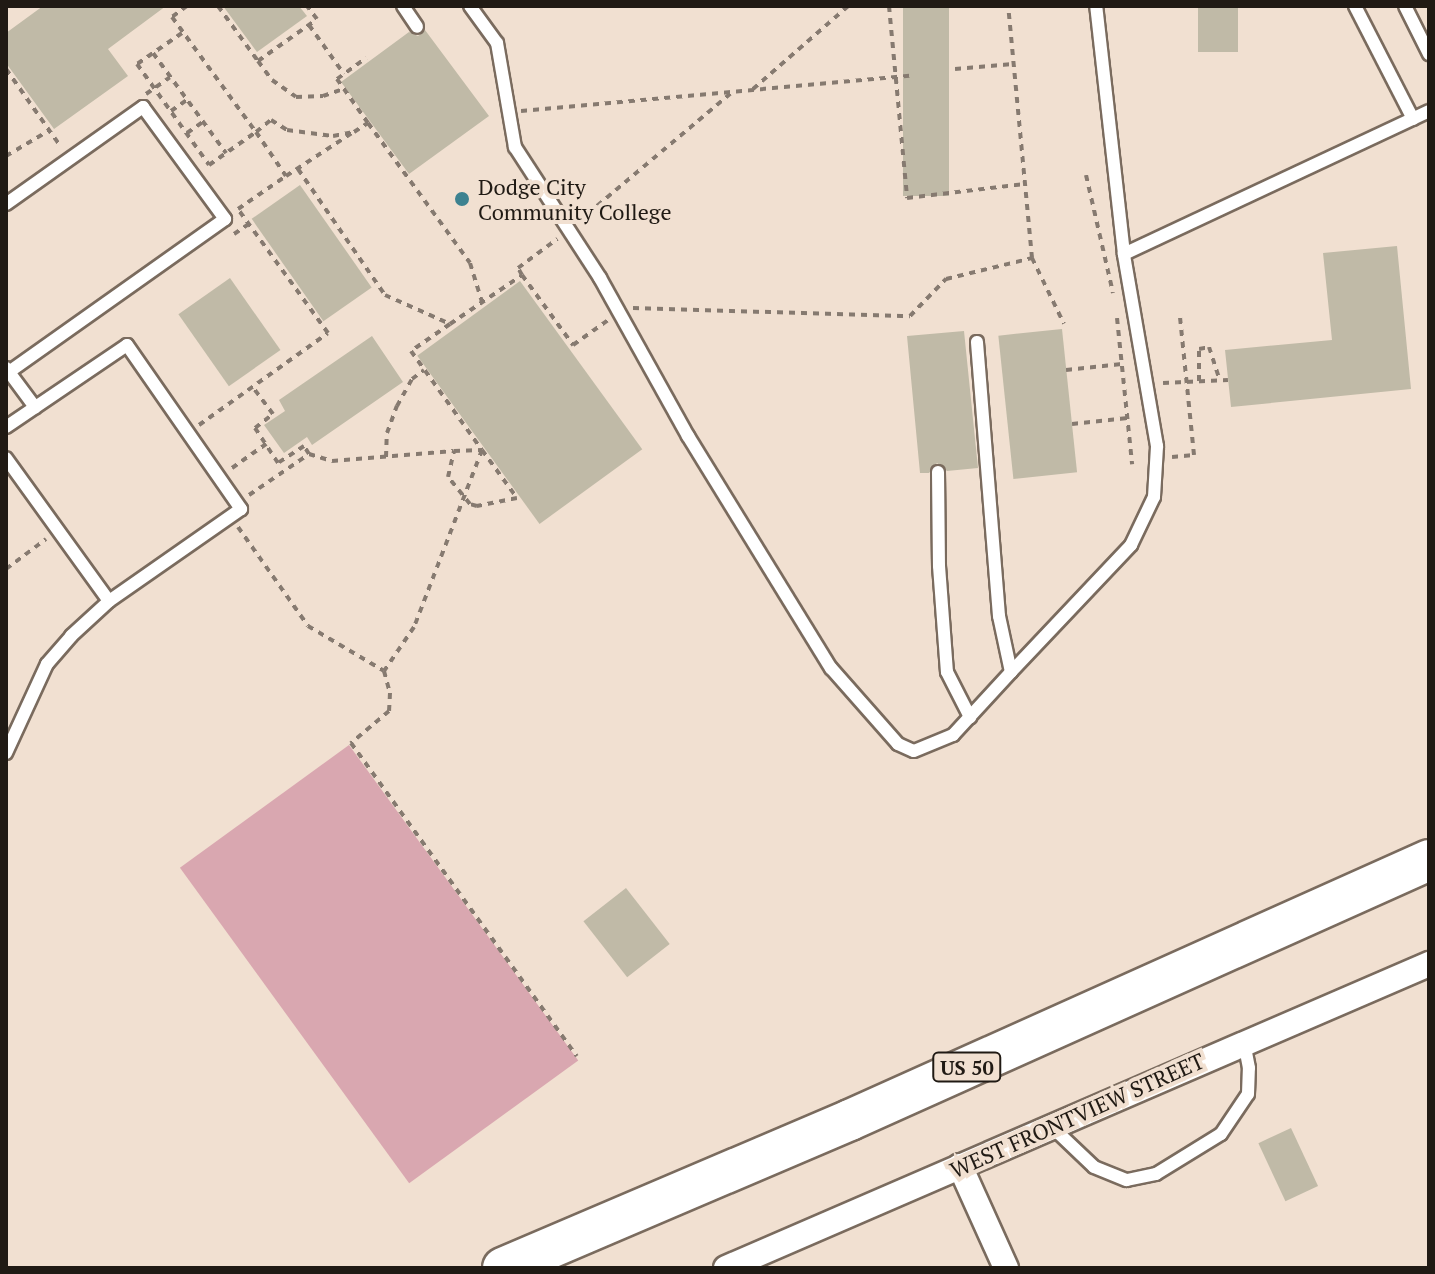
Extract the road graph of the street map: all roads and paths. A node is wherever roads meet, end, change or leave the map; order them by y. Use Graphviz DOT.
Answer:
graph roads {
  1 [pos="187,6"];
  2 [pos="218,6"];
  3 [pos="307,6"];
  4 [pos="403,6"];
  5 [pos="470,6"];
  6 [pos="848,6"];
  7 [pos="889,6"];
  8 [pos="1008,6"];
  9 [pos="1096,6"];
  10 [pos="1355,6"];
  11 [pos="1405,6"];
  12 [pos="309,25"];
  13 [pos="417,27"];
  14 [pos="183,32"];
  15 [pos="153,53"];
  16 [pos="1429,54"];
  17 [pos="366,58"];
  18 [pos="258,61"];
  19 [pos="1013,64"];
  20 [pos="6,69"];
  21 [pos="955,69"];
  22 [pos="344,74"];
  23 [pos="909,76"];
  24 [pos="895,77"];
  25 [pos="343,89"];
  26 [pos="752,90"];
  27 [pos="732,92"];
  28 [pos="187,100"];
  29 [pos="171,111"];
  30 [pos="1429,111"];
  31 [pos="510,112"];
  32 [pos="1413,119"];
  33 [pos="203,122"];
  34 [pos="368,123"];
  35 [pos="50,130"];
  36 [pos="256,132"];
  37 [pos="354,132"];
  38 [pos="187,133"];
  39 [pos="65,152"];
  40 [pos="226,153"];
  41 [pos="6,156"];
  42 [pos="298,169"];
  43 [pos="1086,175"];
  44 [pos="286,176"];
  45 [pos="1025,184"];
  46 [pos="6,204"];
  47 [pos="568,230"];
  48 [pos="1124,254"];
  49 [pos="1032,258"];
  50 [pos="522,275"];
  51 [pos="482,302"];
  52 [pos="619,313"];
  53 [pos="1180,317"];
  54 [pos="450,324"];
  55 [pos="1064,324"];
  56 [pos="977,342"];
  57 [pos="1122,364"];
  58 [pos="424,370"];
  59 [pos="1066,370"];
  60 [pos="7,371"];
  61 [pos="1220,380"];
  62 [pos="1228,380"];
  63 [pos="1199,381"];
  64 [pos="1187,382"];
  65 [pos="1148,384"];
  66 [pos="253,387"];
  67 [pos="35,407"];
  68 [pos="1128,418"];
  69 [pos="1072,424"];
  70 [pos="6,427"];
  71 [pos="188,432"];
  72 [pos="266,444"];
  73 [pos="482,450"];
  74 [pos="454,451"];
  75 [pos="309,454"];
  76 [pos="386,457"];
  77 [pos="6,458"];
  78 [pos="1156,459"];
  79 [pos="1132,464"];
  80 [pos="938,472"];
  81 [pos="219,477"];
  82 [pos="463,498"];
  83 [pos="237,503"];
  84 [pos="230,516"];
  85 [pos="58,530"];
  86 [pos="6,569"];
  87 [pos="109,601"];
  88 [pos="384,671"];
  89 [pos="1011,672"];
  90 [pos="970,717"];
  91 [pos="6,753"];
  92 [pos="1429,860"];
  93 [pos="1429,964"];
  94 [pos="1244,1042"];
  95 [pos="577,1056"];
  96 [pos="1051,1126"];
  97 [pos="960,1166"];
  98 [pos="503,1268"];
  99 [pos="726,1268"];
  100 [pos="1006,1268"];
  1 -- 14 [label="path"];
  2 -- 18 [label="path"];
  3 -- 12 [label="path"];
  4 -- 13 [label="lane"];
  5 -- 31 [label="lane"];
  6 -- 26 [label="path"];
  7 -- 24 [label="path"];
  8 -- 19 [label="path"];
  9 -- 48 [label="lane"];
  10 -- 32 [label="lane"];
  11 -- 16 [label="lane"];
  12 -- 18 [label="path"];
  12 -- 22 [label="path"];
  14 -- 15 [label="path"];
  14 -- 36 [label="path"];
  15 -- 28 [label="path"];
  15 -- 29 [label="path"];
  17 -- 22 [label="path"];
  18 -- 25 [label="path"];
  19 -- 21 [label="path"];
  19 -- 45 [label="path"];
  20 -- 35 [label="path"];
  22 -- 25 [label="path"];
  23 -- 24 [label="path"];
  24 -- 26 [label="path"];
  24 -- 45 [label="path"];
  25 -- 34 [label="path"];
  26 -- 27 [label="path"];
  27 -- 31 [label="path"];
  27 -- 47 [label="path"];
  28 -- 29 [label="path"];
  28 -- 33 [label="path"];
  29 -- 38 [label="path"];
  30 -- 32 [label="lane"];
  31 -- 47 [label="lane"];
  32 -- 48 [label="lane"];
  33 -- 38 [label="path"];
  33 -- 40 [label="path"];
  34 -- 37 [label="path"];
  34 -- 51 [label="path"];
  35 -- 39 [label="path"];
  35 -- 41 [label="path"];
  36 -- 37 [label="path"];
  36 -- 40 [label="path"];
  36 -- 44 [label="path"];
  37 -- 42 [label="path"];
  38 -- 40 [label="path"];
  42 -- 44 [label="path"];
  42 -- 54 [label="path"];
  43 -- 57 [label="path"];
  44 -- 66 [label="path"];
  45 -- 49 [label="path"];
  46 -- 60 [label="lane"];
  47 -- 50 [label="path"];
  47 -- 52 [label="lane"];
  48 -- 65 [label="lane"];
  49 -- 52 [label="path"];
  49 -- 55 [label="path"];
  50 -- 51 [label="path"];
  50 -- 52 [label="path"];
  51 -- 54 [label="path"];
  52 -- 90 [label="lane"];
  53 -- 64 [label="path"];
  54 -- 58 [label="path"];
  56 -- 89 [label="lane"];
  57 -- 59 [label="path"];
  57 -- 68 [label="path"];
  58 -- 73 [label="path"];
  58 -- 76 [label="path"];
  60 -- 67 [label="lane"];
  61 -- 62 [label="path"];
  61 -- 63 [label="path"];
  61 -- 63 [label="path"];
  63 -- 64 [label="path"];
  64 -- 65 [label="path"];
  64 -- 78 [label="path"];
  65 -- 78 [label="lane"];
  66 -- 71 [label="path"];
  66 -- 72 [label="path"];
  67 -- 70 [label="lane"];
  67 -- 71 [label="lane"];
  68 -- 69 [label="path"];
  68 -- 79 [label="path"];
  71 -- 81 [label="lane"];
  72 -- 75 [label="path"];
  72 -- 81 [label="path"];
  73 -- 74 [label="path"];
  73 -- 82 [label="path"];
  73 -- 82 [label="path"];
  74 -- 76 [label="path"];
  74 -- 82 [label="path"];
  75 -- 76 [label="path"];
  75 -- 83 [label="path"];
  77 -- 85 [label="lane"];
  78 -- 89 [label="lane"];
  80 -- 90 [label="lane"];
  81 -- 83 [label="lane"];
  82 -- 88 [label="path"];
  83 -- 84 [label="lane"];
  84 -- 87 [label="lane"];
  84 -- 88 [label="path"];
  85 -- 86 [label="path"];
  85 -- 87 [label="lane"];
  87 -- 91 [label="lane"];
  88 -- 95 [label="path"];
  89 -- 90 [label="lane"];
  92 -- 98 [label="highway, US 50"];
  93 -- 94 [label="street, WEST FRONTVIEW STREET"];
  94 -- 96 [label="street, WEST FRONTVIEW STREET"];
  94 -- 96 [label="lane"];
  96 -- 97 [label="street, WEST FRONTVIEW STREET"];
  97 -- 99 [label="street, WEST FRONTVIEW STREET"];
  97 -- 100 [label="street"];
}
